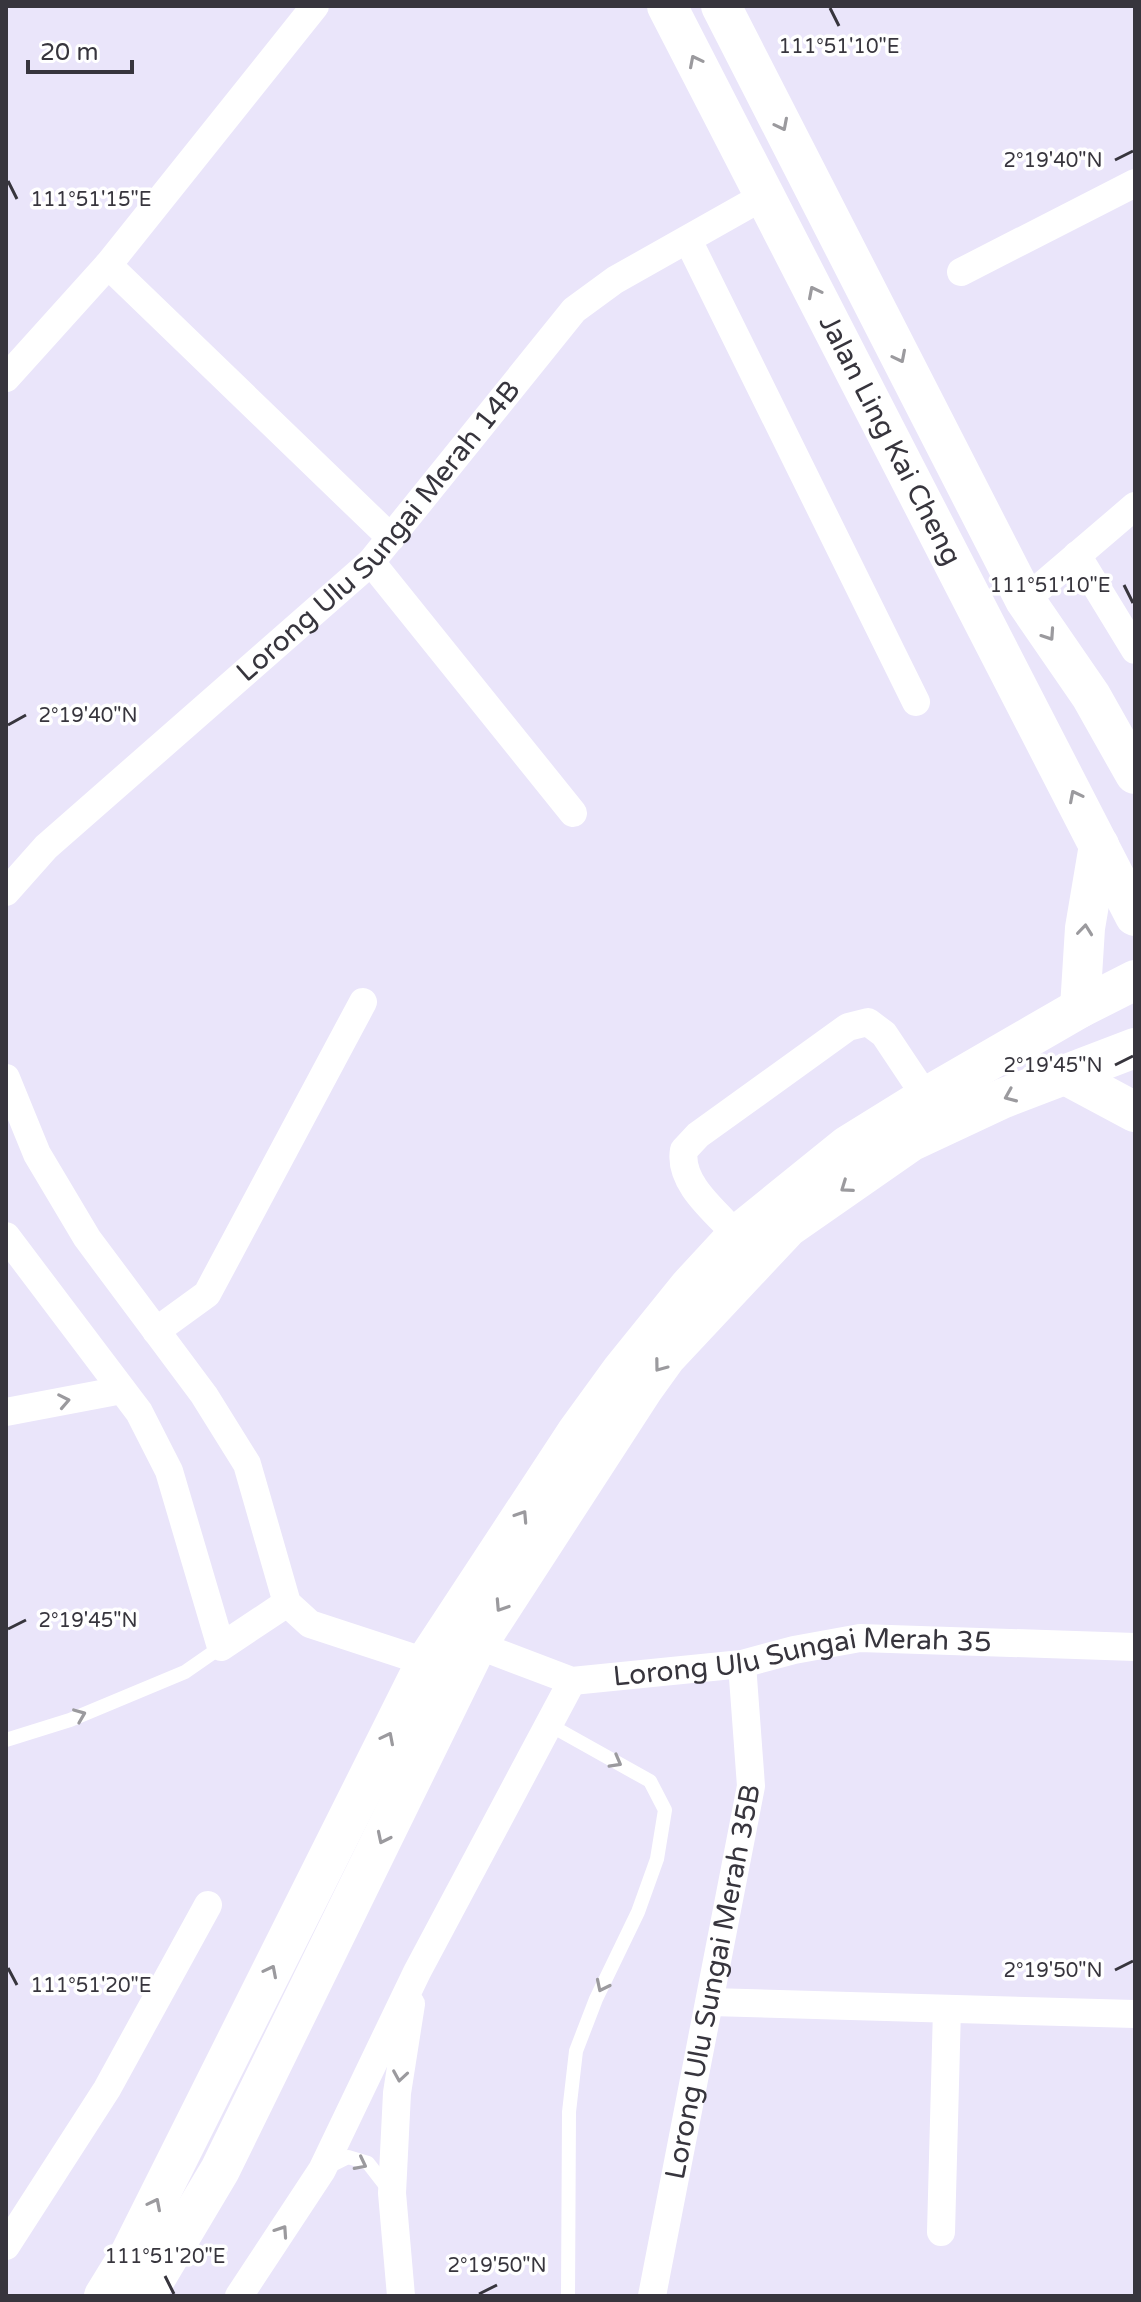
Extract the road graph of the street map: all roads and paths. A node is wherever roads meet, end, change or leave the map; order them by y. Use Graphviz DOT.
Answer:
graph roads {
  1 [pos="315,6"];
  2 [pos="667,6"];
  3 [pos="721,6"];
  4 [pos="1135,183"];
  5 [pos="764,196"];
  6 [pos="688,240"];
  7 [pos="108,265"];
  8 [pos="961,272"];
  9 [pos="6,378"];
  10 [pos="1135,506"];
  11 [pos="391,538"];
  12 [pos="1077,555"];
  13 [pos="371,562"];
  14 [pos="1025,600"];
  15 [pos="1135,650"];
  16 [pos="916,702"];
  17 [pos="1132,766"];
  18 [pos="573,813"];
  19 [pos="1099,845"];
  20 [pos="6,892"];
  21 [pos="1135,916"];
  22 [pos="1135,980"];
  23 [pos="363,1002"];
  24 [pos="1080,1008"];
  25 [pos="1135,1048"];
  26 [pos="1064,1074"];
  27 [pos="6,1078"];
  28 [pos="926,1097"];
  29 [pos="1135,1112"];
  30 [pos="737,1235"];
  31 [pos="7,1240"];
  32 [pos="156,1331"];
  33 [pos="122,1390"];
  34 [pos="6,1412"];
  35 [pos="287,1603"];
  36 [pos="477,1645"];
  37 [pos="221,1647"];
  38 [pos="1135,1647"];
  39 [pos="426,1662"];
  40 [pos="742,1664"];
  41 [pos="572,1681"];
  42 [pos="548,1724"];
  43 [pos="6,1740"];
  44 [pos="208,1905"];
  45 [pos="417,1972"];
  46 [pos="710,2002"];
  47 [pos="947,2009"];
  48 [pos="1135,2014"];
  49 [pos="322,2170"];
  50 [pos="392,2193"];
  51 [pos="941,2232"];
  52 [pos="6,2246"];
  53 [pos="104,2296"];
  54 [pos="145,2296"];
  55 [pos="239,2296"];
  56 [pos="401,2296"];
  57 [pos="568,2296"];
  58 [pos="652,2296"];
  1 -- 7 [label="street"];
  5 -- 2 [label="street, Jalan Ling Kai Cheng, one-way"];
  3 -- 14 [label="street, Jalan Ling Kai Cheng, one-way"];
  4 -- 8 [label="street"];
  5 -- 6 [label="street, Lorong Ulu Sungai Merah 14B"];
  19 -- 5 [label="street, Jalan Ling Kai Cheng, one-way"];
  6 -- 11 [label="street, Lorong Ulu Sungai Merah 14B"];
  6 -- 16 [label="street"];
  7 -- 9 [label="street"];
  7 -- 11 [label="street"];
  10 -- 12 [label="street"];
  11 -- 13 [label="street, Lorong Ulu Sungai Merah 14B"];
  12 -- 14 [label="street"];
  12 -- 15 [label="street"];
  13 -- 18 [label="street"];
  13 -- 20 [label="street, Lorong Ulu Sungai Merah 14B"];
  14 -- 17 [label="street, Jalan Ling Kai Cheng, one-way"];
  19 -- 21 [label="street, Jalan Ling Kai Cheng"];
  24 -- 19 [label="street, one-way"];
  22 -- 24 [label="street"];
  23 -- 32 [label="street"];
  24 -- 28 [label="street"];
  25 -- 26 [label="street"];
  26 -- 29 [label="street"];
  26 -- 36 [label="street, one-way"];
  27 -- 32 [label="street"];
  28 -- 30 [label="street"];
  28 -- 30 [label="street"];
  39 -- 30 [label="street, one-way"];
  31 -- 33 [label="street"];
  32 -- 35 [label="street"];
  34 -- 33 [label="street, one-way"];
  33 -- 37 [label="street"];
  35 -- 37 [label="street"];
  35 -- 39 [label="street"];
  36 -- 41 [label="street, Lorong Ulu Sungai Merah 35"];
  36 -- 54 [label="street, one-way"];
  43 -- 37 [label="lane, one-way"];
  38 -- 40 [label="street, Lorong Ulu Sungai Merah 35"];
  53 -- 39 [label="street, one-way"];
  40 -- 41 [label="street, Lorong Ulu Sungai Merah 35"];
  40 -- 46 [label="street, Lorong Ulu Sungai Merah 35B"];
  41 -- 42 [label="street"];
  42 -- 45 [label="street"];
  42 -- 57 [label="lane, one-way"];
  44 -- 52 [label="street"];
  45 -- 49 [label="street"];
  45 -- 50 [label="street, one-way"];
  46 -- 47 [label="street"];
  46 -- 58 [label="street, Lorong Ulu Sungai Merah 35B"];
  47 -- 48 [label="street"];
  47 -- 51 [label="street"];
  49 -- 50 [label="lane, one-way"];
  55 -- 49 [label="street, one-way"];
  50 -- 56 [label="street"];
}
